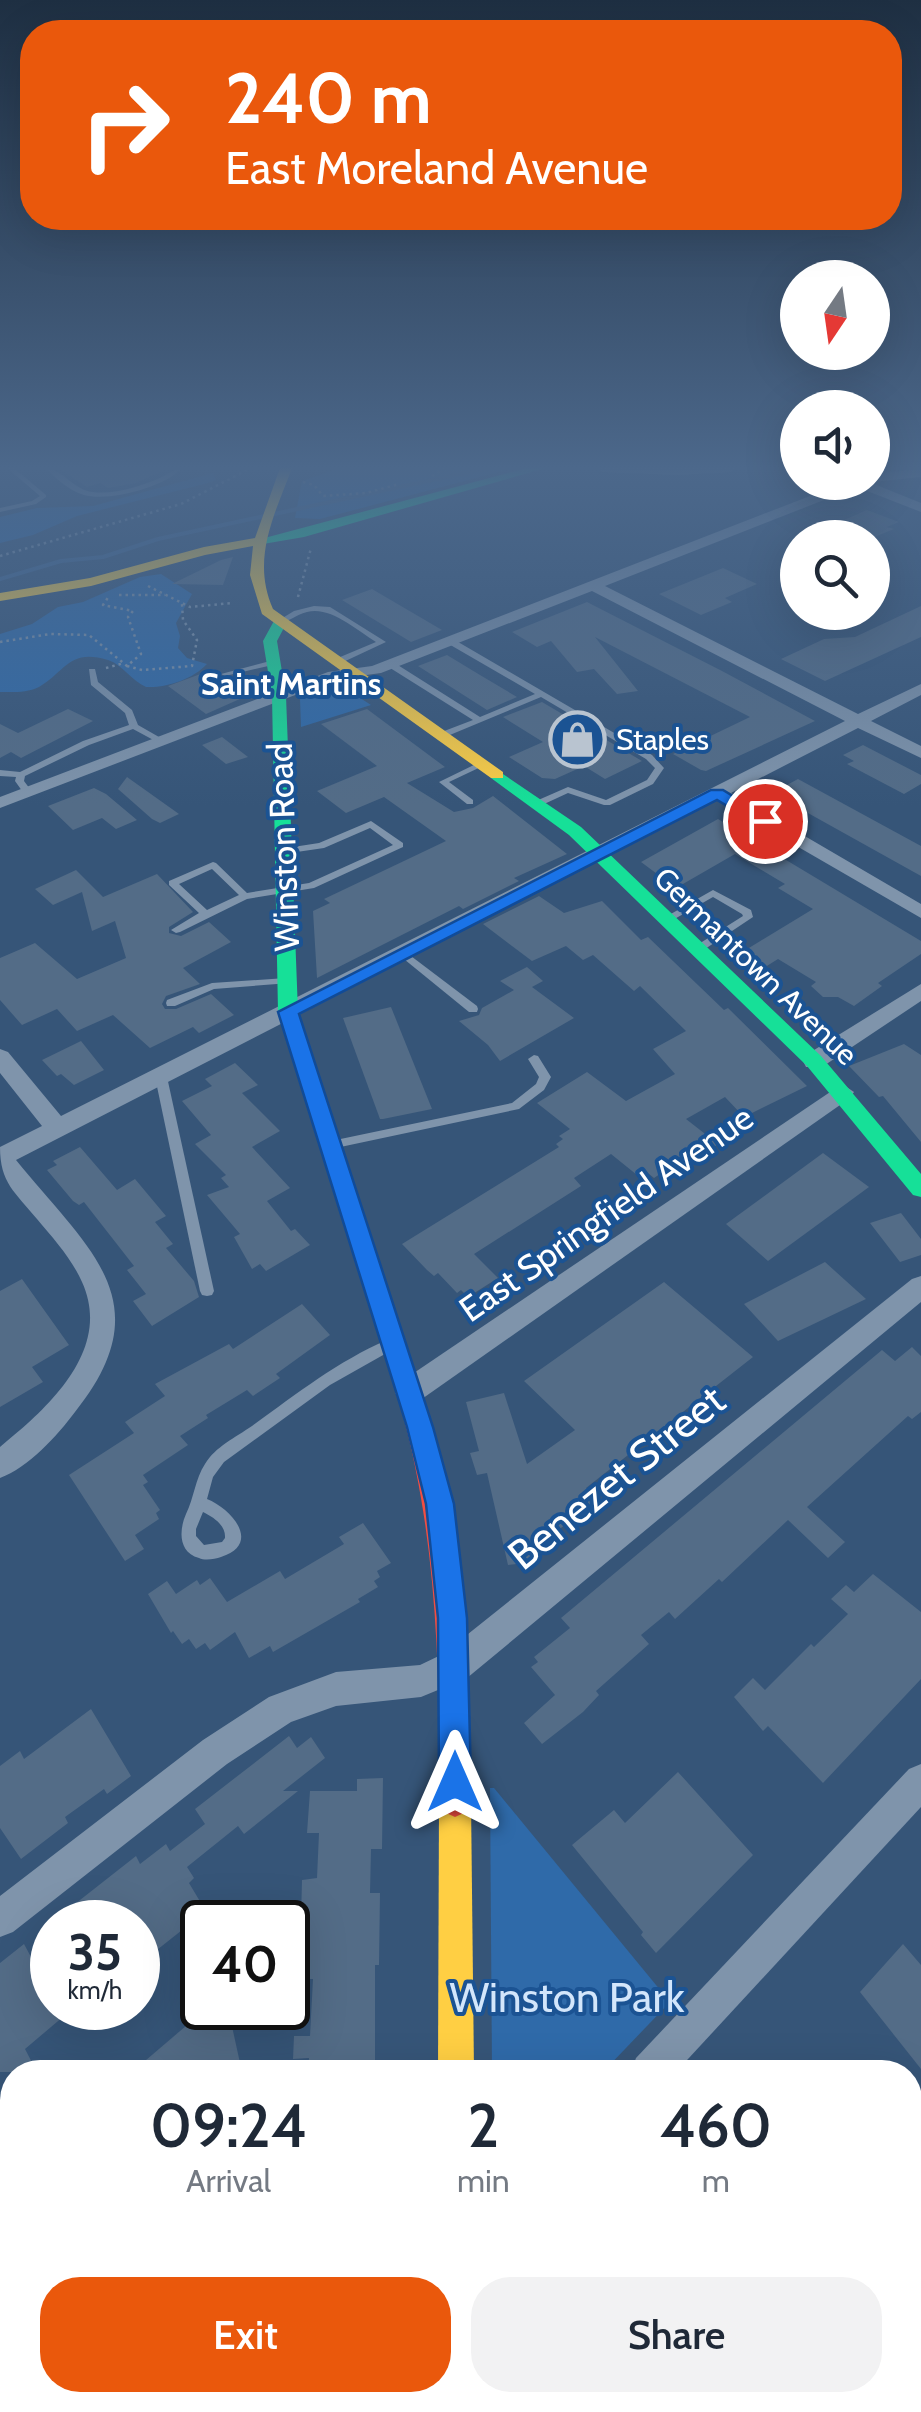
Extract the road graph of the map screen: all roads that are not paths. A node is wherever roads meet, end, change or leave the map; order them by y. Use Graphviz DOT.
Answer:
graph roads {
  1 [pos="91,581"];
  2 [pos="255,581"];
  3 [pos="604,581"];
  4 [pos="592,585"];
  5 [pos="0,597"];
  6 [pos="280,622"];
  7 [pos="450,641"];
  8 [pos="274,662"];
  9 [pos="390,664"];
  10 [pos="344,667"];
  11 [pos="92,672"];
  12 [pos="224,674"];
  13 [pos="921,690"];
  14 [pos="541,694"];
  15 [pos="279,696"];
  16 [pos="480,720"];
  17 [pos="858,722"];
  18 [pos="134,726"];
  19 [pos="442,736"];
  20 [pos="162,741"];
  21 [pos="921,754"];
  22 [pos="483,764"];
  23 [pos="0,773"];
  24 [pos="24,784"];
  25 [pos="717,793"];
  26 [pos="470,802"];
  27 [pos="539,803"];
  28 [pos="0,804"];
  29 [pos="283,850"];
  30 [pos="598,854"];
  31 [pos="285,890"];
  32 [pos="245,896"];
  33 [pos="921,912"];
  34 [pos="206,914"];
  35 [pos="667,919"];
  36 [pos="176,930"];
  37 [pos="698,949"];
  38 [pos="403,953"];
  39 [pos="286,981"];
  40 [pos="921,990"];
  41 [pos="171,1003"];
  42 [pos="473,1010"];
  43 [pos="288,1012"];
  44 [pos="0,1057"];
  45 [pos="534,1058"];
  46 [pos="814,1062"];
  47 [pos="161,1077"];
  48 [pos="842,1092"];
  49 [pos="58,1129"];
  50 [pos="330,1145"];
  51 [pos="1,1158"];
  52 [pos="921,1188"];
  53 [pos="921,1288"];
  54 [pos="206,1291"];
  55 [pos="392,1343"];
  56 [pos="409,1392"];
  57 [pos="0,1464"];
  58 [pos="198,1503"];
  59 [pos="454,1666"];
  60 [pos="921,1780"];
  61 [pos="0,1919"];
  62 [pos="456,2060"];
  63 [pos="661,2060"];
  1 -- 5 [label="main road"];
  2 -- 6 [label="main road, Germantown Avenue"];
  3 -- 4 [label="street"];
  4 -- 7 [label="street"];
  4 -- 17 [label="street"];
  6 -- 8 [label="main road, Winston Road"];
  6 -- 10 [label="main road, Germantown Avenue"];
  6 -- 10 [label="lane"];
  7 -- 9 [label="street"];
  7 -- 14 [label="lane"];
  8 -- 12 [label="lane"];
  8 -- 15 [label="main road, Winston Road"];
  9 -- 10 [label="street"];
  9 -- 16 [label="lane"];
  10 -- 15 [label="street"];
  10 -- 19 [label="main road, Germantown Avenue"];
  11 -- 18 [label="lane"];
  13 -- 17 [label="street"];
  14 -- 16 [label="lane"];
  14 -- 27 [label="lane"];
  15 -- 20 [label="street"];
  15 -- 29 [label="main road, Winston Road"];
  16 -- 19 [label="lane"];
  17 -- 21 [label="street"];
  17 -- 25 [label="street"];
  18 -- 20 [label="lane"];
  18 -- 24 [label="lane"];
  19 -- 22 [label="main road, Germantown Avenue"];
  20 -- 24 [label="street"];
  22 -- 26 [label="lane"];
  22 -- 27 [label="main road, Germantown Avenue"];
  23 -- 24 [label="lane"];
  24 -- 28 [label="street"];
  25 -- 30 [label="street"];
  25 -- 33 [label="street"];
  27 -- 30 [label="main road, Germantown Avenue"];
  29 -- 31 [label="main road, Winston Road"];
  29 -- 31 [label="lane"];
  30 -- 35 [label="main road, Germantown Avenue"];
  30 -- 38 [label="street"];
  31 -- 32 [label="lane"];
  31 -- 39 [label="main road, Winston Road"];
  32 -- 34 [label="lane"];
  32 -- 34 [label="lane"];
  34 -- 36 [label="lane"];
  35 -- 37 [label="main road, Germantown Avenue"];
  35 -- 37 [label="lane"];
  37 -- 46 [label="main road, Germantown Avenue"];
  38 -- 42 [label="lane"];
  38 -- 43 [label="street"];
  39 -- 41 [label="lane"];
  39 -- 43 [label="main road, Winston Road"];
  40 -- 46 [label="street"];
  43 -- 47 [label="street"];
  43 -- 50 [label="main road, Winston Road"];
  44 -- 49 [label="street"];
  45 -- 50 [label="lane"];
  46 -- 48 [label="main road, Germantown Avenue"];
  47 -- 49 [label="street"];
  47 -- 54 [label="lane"];
  48 -- 52 [label="main road, Germantown Avenue"];
  48 -- 56 [label="street, East Springfield Avenue"];
  49 -- 51 [label="street"];
  50 -- 55 [label="main road, Winston Road"];
  51 -- 57 [label="street"];
  53 -- 59 [label="street, Benezet Street"];
  55 -- 56 [label="main road, Winston Road"];
  55 -- 58 [label="lane"];
  56 -- 59 [label="main road, Winston Road"];
  59 -- 61 [label="street, Benezet Street"];
  59 -- 62 [label="main road, Winston Road"];
  60 -- 63 [label="street"];
}
